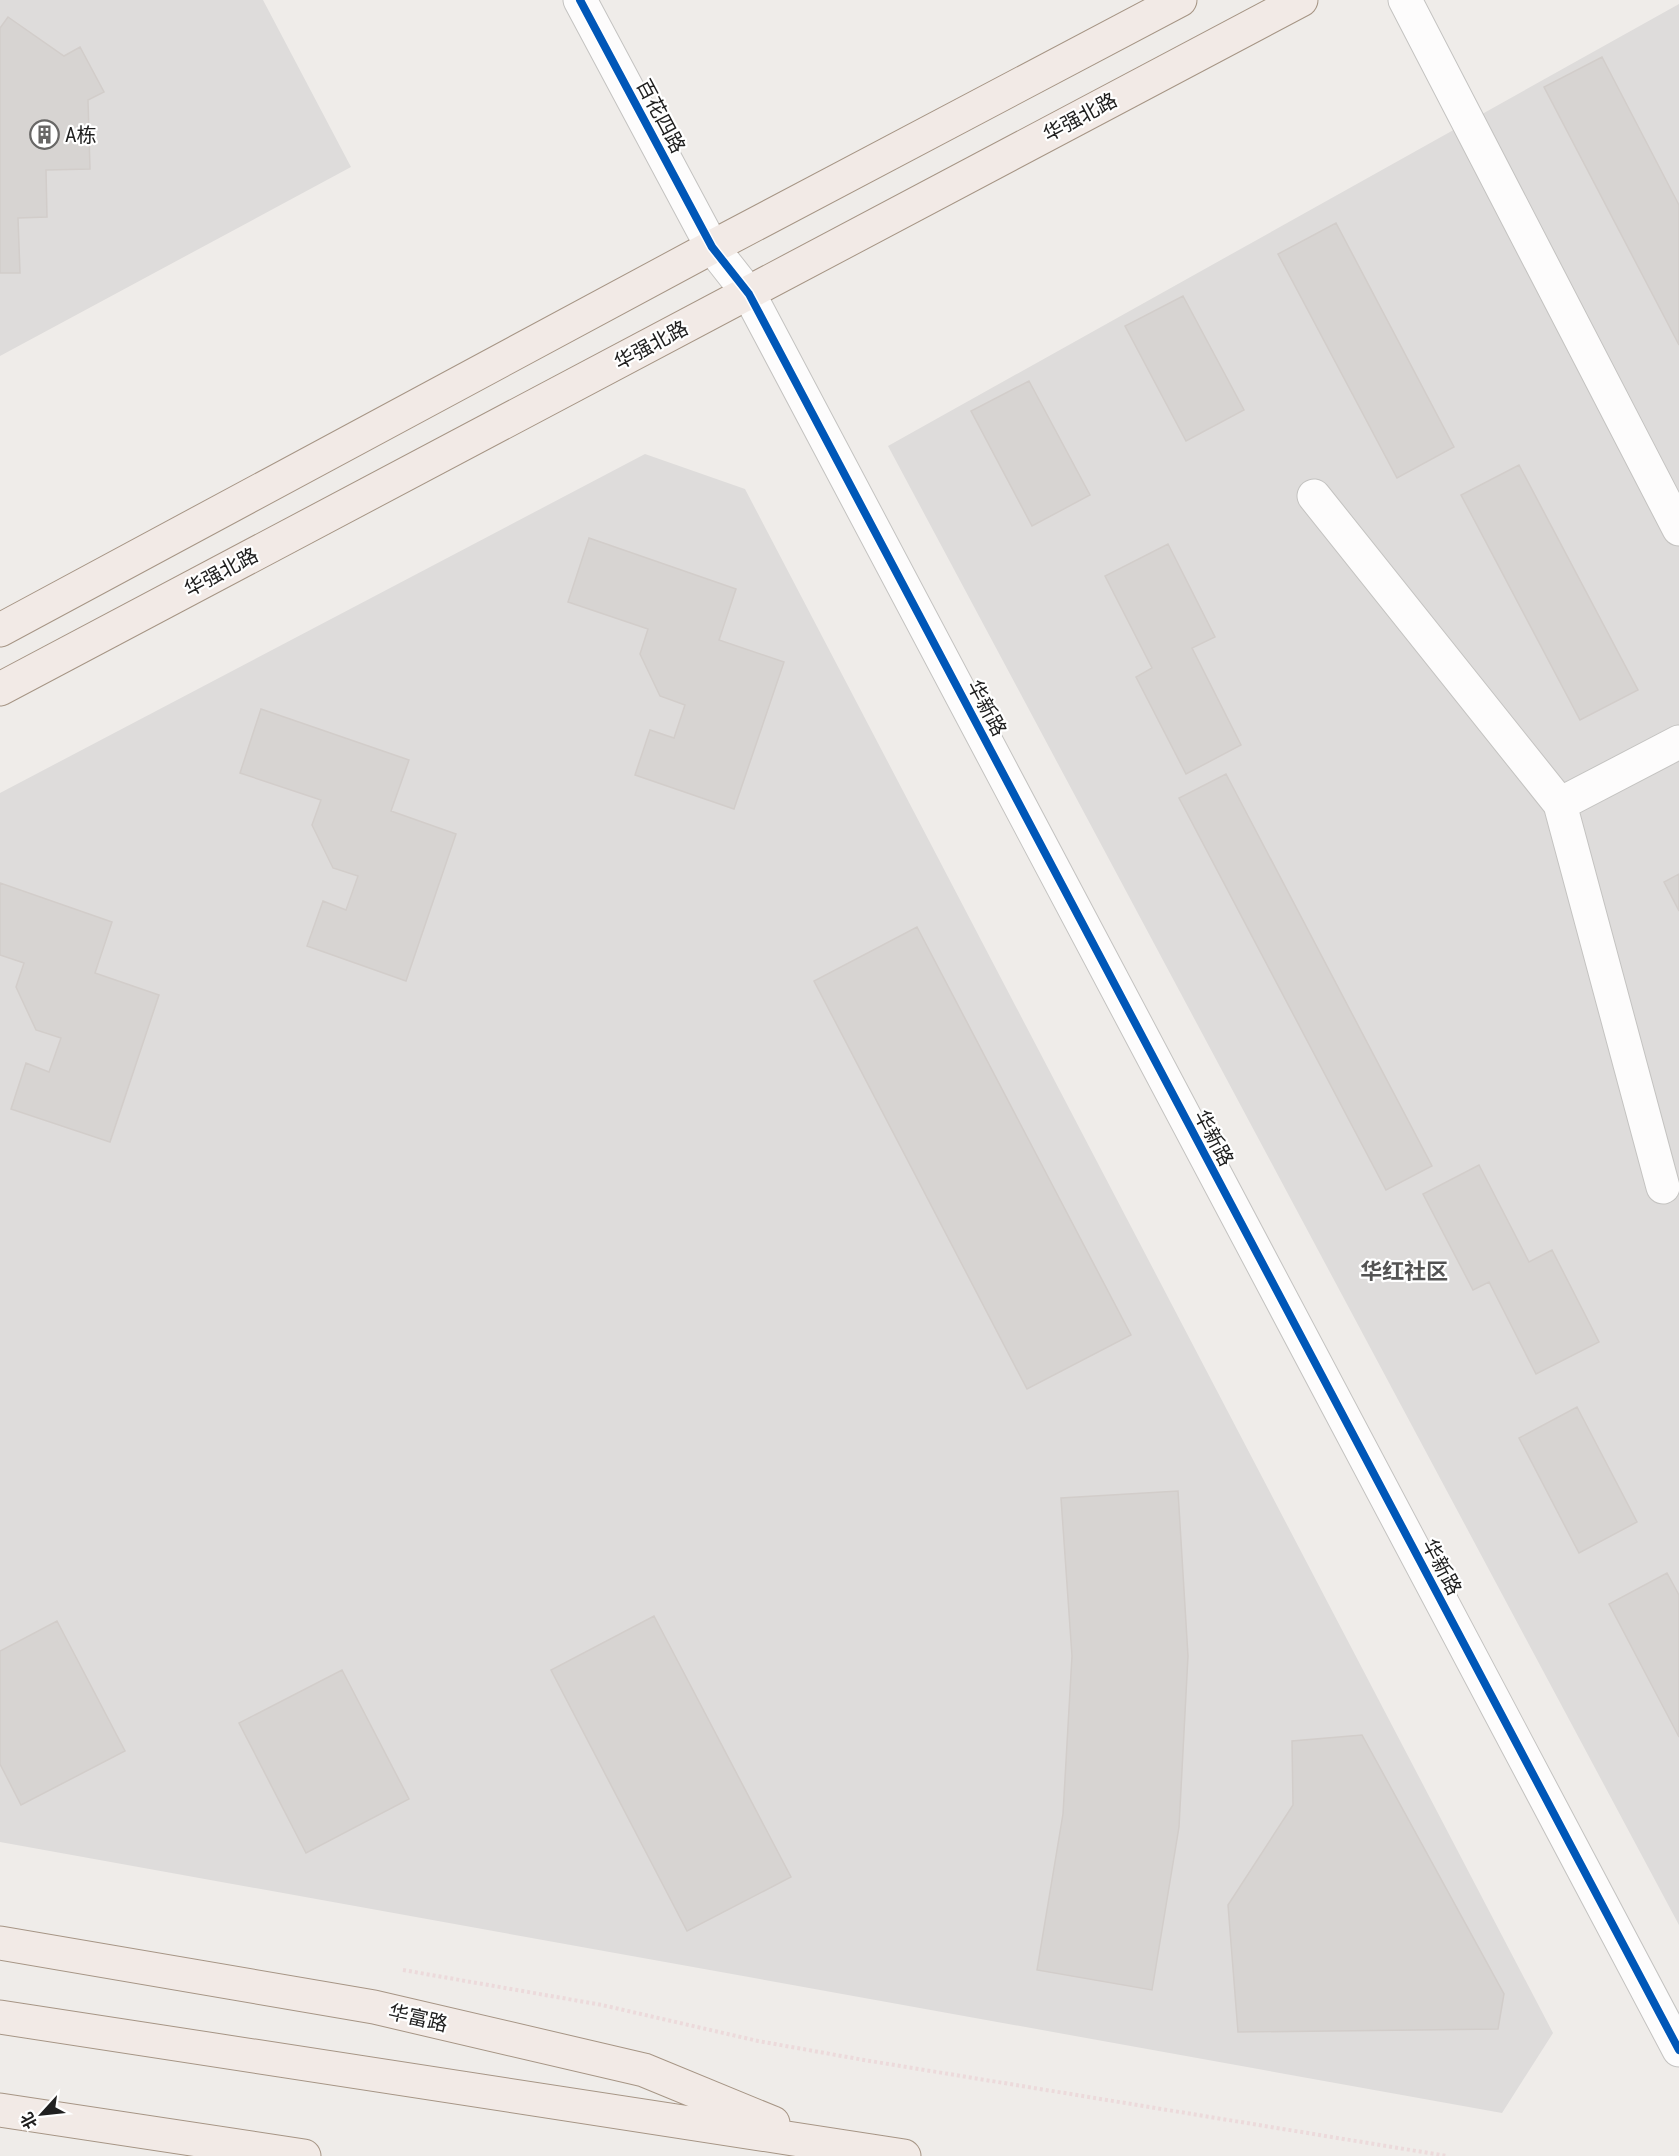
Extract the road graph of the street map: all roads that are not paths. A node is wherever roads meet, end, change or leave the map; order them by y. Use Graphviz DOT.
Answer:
graph roads {
  1 [pos="580,0"];
  2 [pos="1180,0"];
  3 [pos="1301,0"];
  4 [pos="1405,0"];
  5 [pos="712,247"];
  6 [pos="749,294"];
  7 [pos="1314,496"];
  8 [pos="1679,529"];
  9 [pos="0,630"];
  10 [pos="0,689"];
  11 [pos="1679,742"];
  12 [pos="1560,804"];
  13 [pos="1663,1187"];
  14 [pos="0,1943"];
  15 [pos="0,2017"];
  16 [pos="1679,2050"];
  17 [pos="0,2110"];
  18 [pos="822,2143"];
  19 [pos="304,2156"];
  20 [pos="904,2156"];
  1 -- 5 [label="street, 百花四路"];
  2 -- 5 [label="main road"];
  3 -- 6 [label="main road, 华强北路"];
  4 -- 8 [label="street"];
  5 -- 6 [label="street, 华新路"];
  5 -- 9 [label="main road"];
  6 -- 10 [label="main road, 华强北路"];
  6 -- 16 [label="street, 华新路"];
  7 -- 12 [label="street"];
  11 -- 12 [label="street"];
  12 -- 13 [label="street"];
  14 -- 18 [label="main road, 华富路"];
  15 -- 18 [label="main road, 华富路"];
  17 -- 19 [label="main road"];
  18 -- 20 [label="main road, 华富路"];
}
